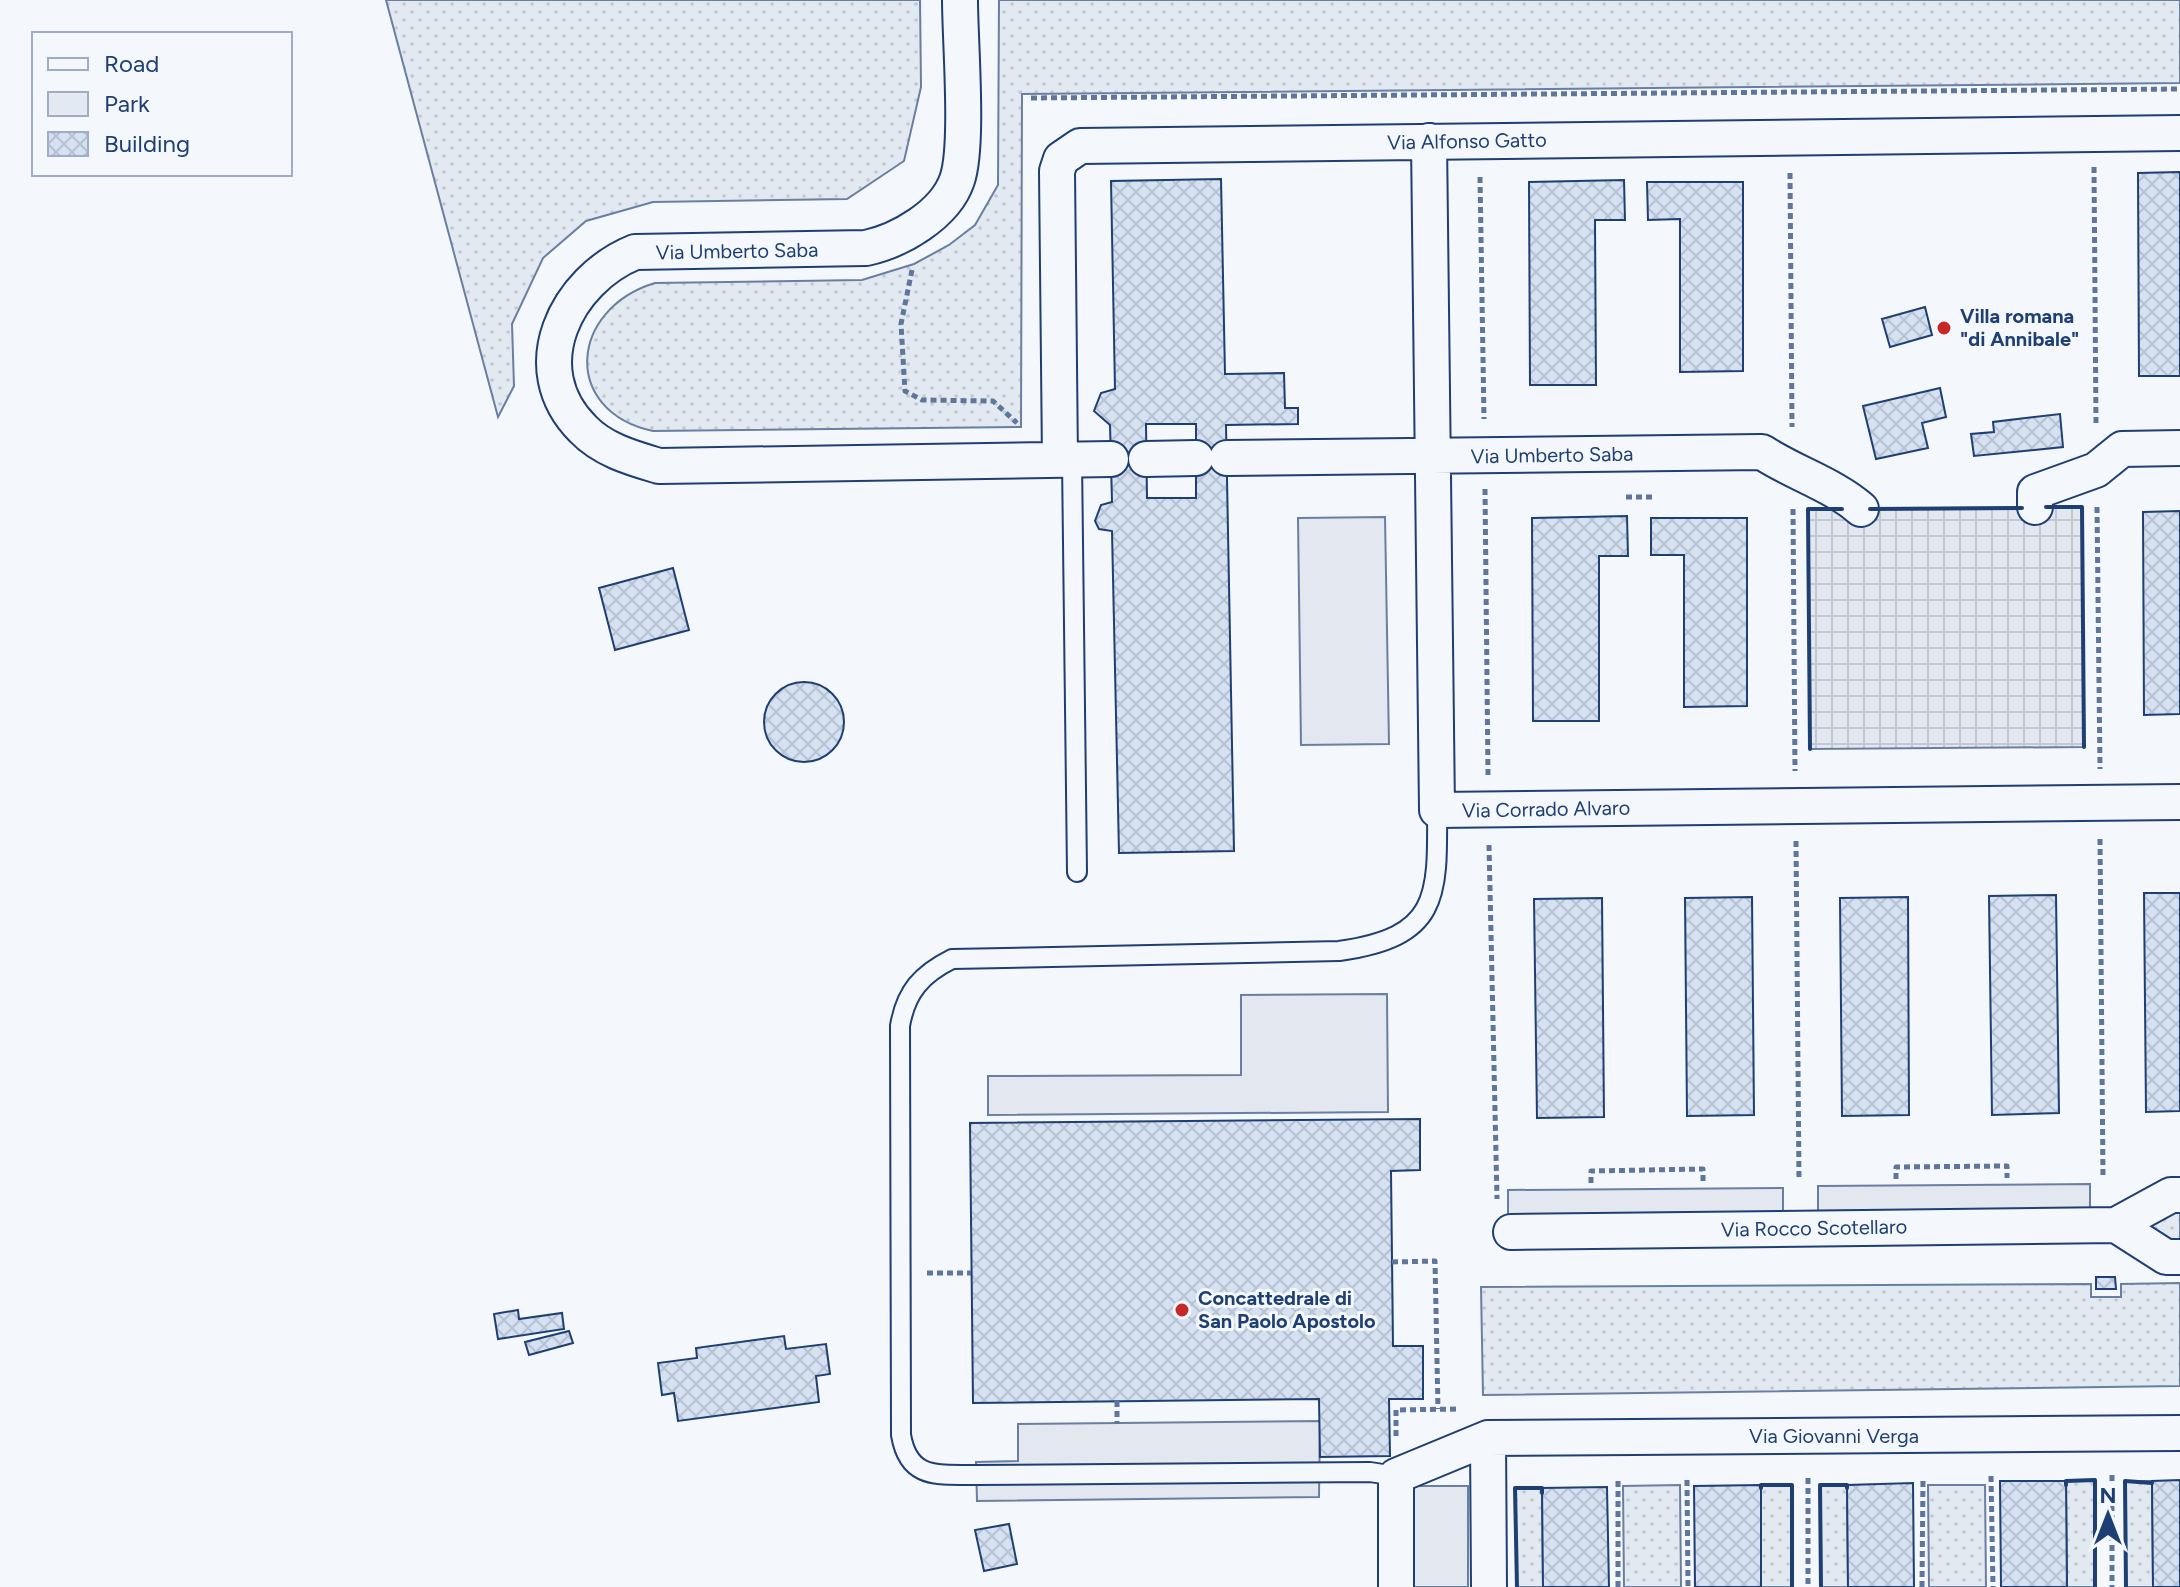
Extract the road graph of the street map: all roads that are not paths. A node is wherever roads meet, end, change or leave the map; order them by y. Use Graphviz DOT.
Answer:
graph roads {
  1 [pos="960,0"];
  2 [pos="2180,133"];
  3 [pos="1429,141"];
  4 [pos="2180,448"];
  5 [pos="1432,456"];
  6 [pos="1111,459"];
  7 [pos="1146,459"];
  8 [pos="1066,460"];
  9 [pos="2035,507"];
  10 [pos="1861,509"];
  11 [pos="2180,802"];
  12 [pos="1437,810"];
  13 [pos="1077,872"];
  14 [pos="2180,1195"];
  15 [pos="2116,1225"];
  16 [pos="1511,1232"];
  17 [pos="2180,1257"];
  18 [pos="2180,1433"];
  19 [pos="1488,1438"];
  20 [pos="1396,1476"];
  21 [pos="1396,1587"];
  22 [pos="1489,1587"];
  1 -- 8 [label="street, Via Umberto Saba"];
  2 -- 3 [label="street, Via Alfonso Gatto"];
  3 -- 5 [label="street, Via Corrado Alvaro"];
  3 -- 8 [label="street, Via Alfonso Gatto"];
  4 -- 9 [label="street"];
  5 -- 7 [label="street, Via Umberto Saba"];
  5 -- 10 [label="street, Via Umberto Saba"];
  5 -- 12 [label="street, Via Corrado Alvaro"];
  6 -- 8 [label="street, Via Umberto Saba"];
  8 -- 13 [label="lane"];
  11 -- 12 [label="street, Via Corrado Alvaro"];
  12 -- 20 [label="lane"];
  14 -- 15 [label="street, Via Rocco Scotellaro"];
  15 -- 16 [label="street, Via Rocco Scotellaro"];
  15 -- 17 [label="street"];
  18 -- 19 [label="street, Via Giovanni Verga"];
  19 -- 20 [label="street"];
  19 -- 22 [label="street"];
  20 -- 21 [label="street"];
}
